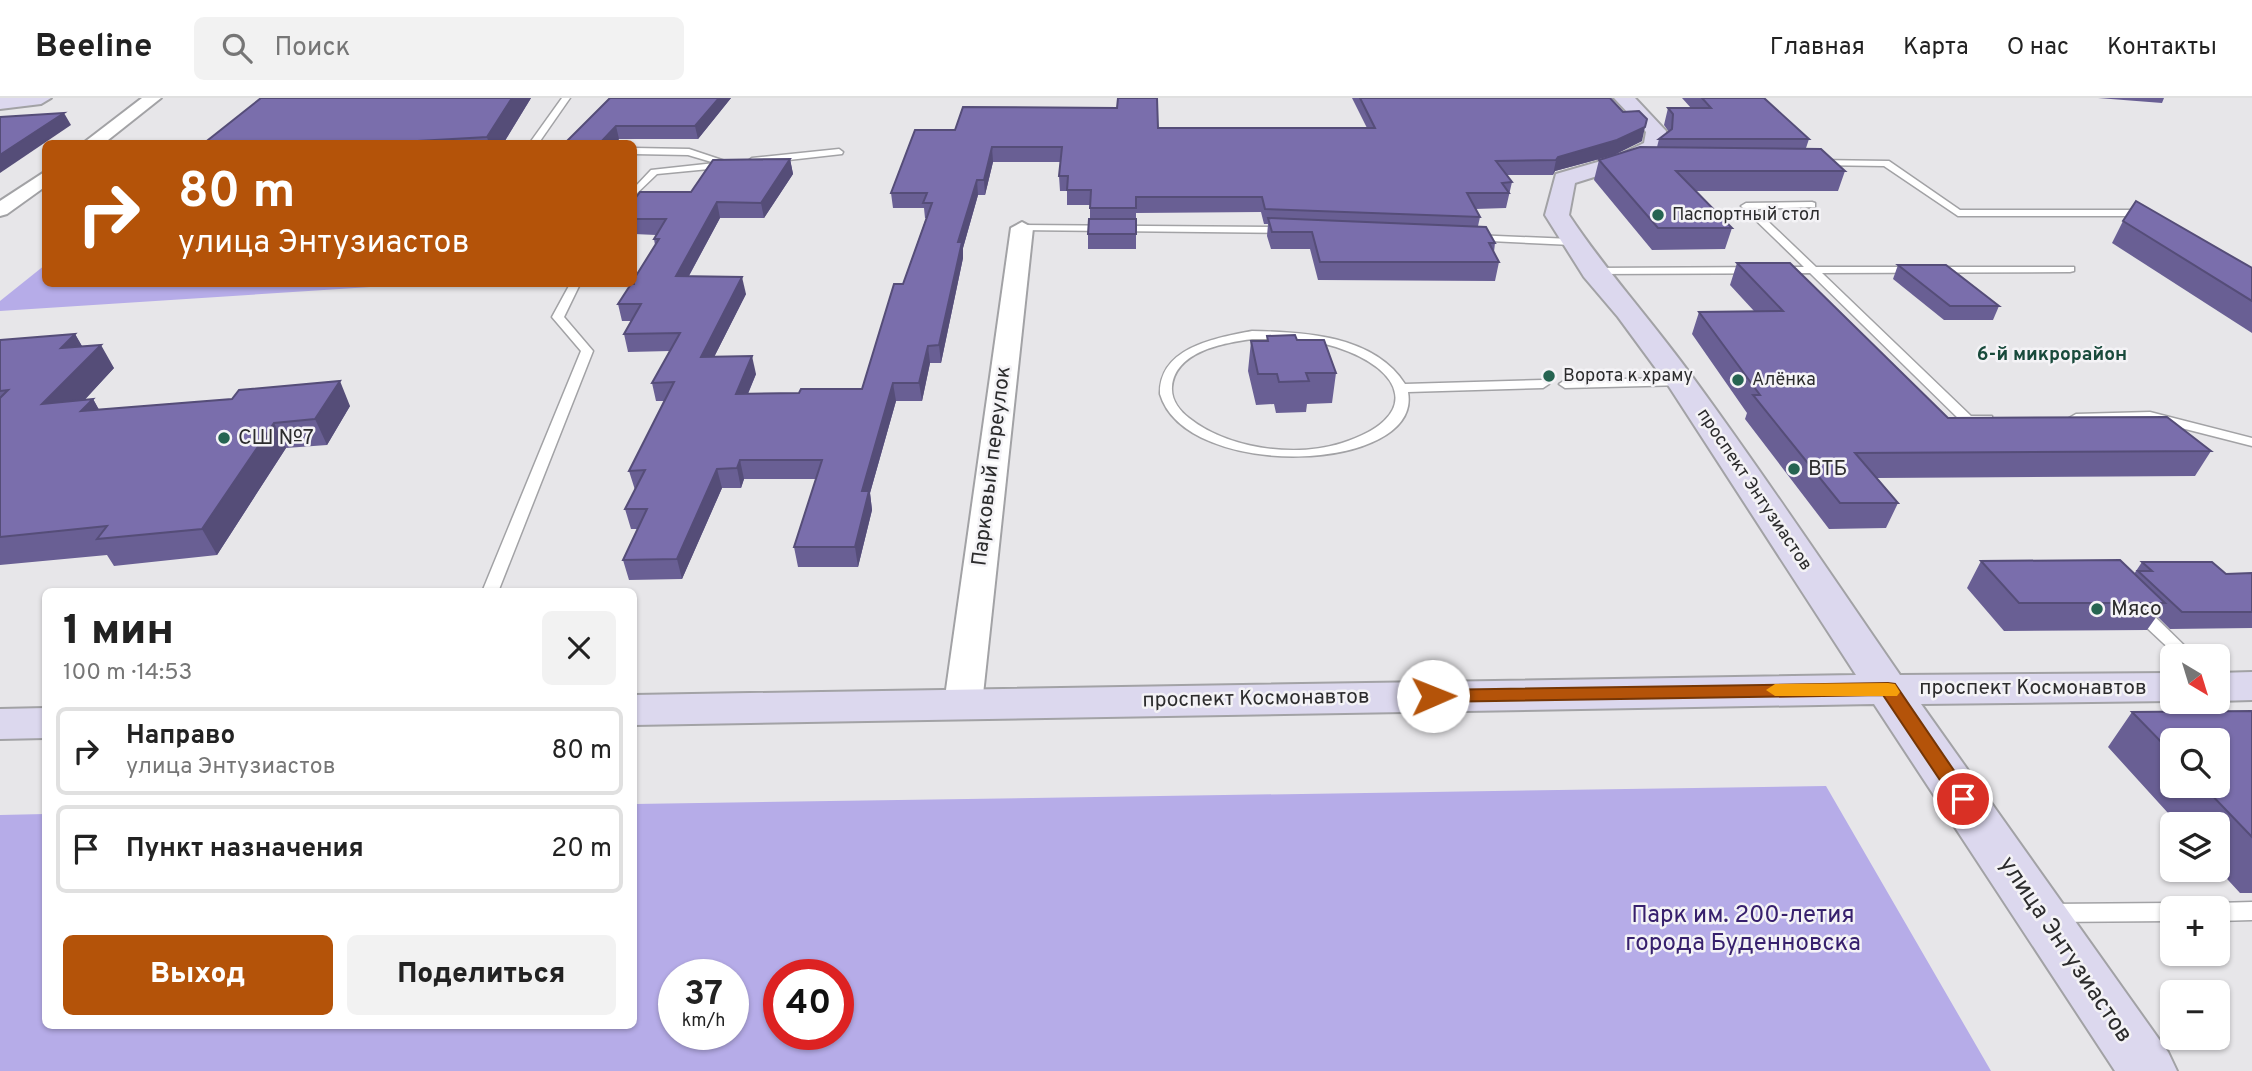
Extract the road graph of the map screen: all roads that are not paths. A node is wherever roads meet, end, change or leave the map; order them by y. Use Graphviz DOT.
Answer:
graph roads {
  1 [pos="41,98"];
  2 [pos="153,98"];
  3 [pos="566,98"];
  4 [pos="1624,98"];
  5 [pos="0,103"];
  6 [pos="96,140"];
  7 [pos="536,140"];
  8 [pos="637,151"];
  9 [pos="839,152"];
  10 [pos="1806,163"];
  11 [pos="726,164"];
  12 [pos="42,180"];
  13 [pos="637,190"];
  14 [pos="1812,205"];
  15 [pos="0,210"];
  16 [pos="2154,220"];
  17 [pos="1021,228"];
  18 [pos="1297,231"];
  19 [pos="1462,237"];
  20 [pos="1572,242"];
  21 [pos="2070,269"];
  22 [pos="1813,270"];
  23 [pos="1593,271"];
  24 [pos="573,287"];
  25 [pos="1681,382"];
  26 [pos="1543,384"];
  27 [pos="1565,384"];
  28 [pos="1402,388"];
  29 [pos="2066,418"];
  30 [pos="1996,419"];
  31 [pos="2252,442"];
  32 [pos="492,588"];
  33 [pos="2127,600"];
  34 [pos="2173,644"];
  35 [pos="2160,687"];
  36 [pos="1888,689"];
  37 [pos="963,704"];
  38 [pos="637,710"];
  39 [pos="42,723"];
  40 [pos="0,724"];
  41 [pos="2252,911"];
  42 [pos="2160,912"];
  43 [pos="2230,912"];
  44 [pos="2038,914"];
  45 [pos="2148,1071"];
  1 -- 5 [label="main road"];
  2 -- 6 [label="street"];
  3 -- 7 [label="lane"];
  4 -- 20 [label="main road, проспект Энтузиастов"];
  8 -- 11 [label="lane"];
  9 -- 11 [label="lane"];
  10 -- 16 [label="lane"];
  11 -- 13 [label="lane"];
  12 -- 15 [label="street"];
  14 -- 22 [label="lane"];
  17 -- 18 [label="lane"];
  17 -- 37 [label="street, Парковый переулок"];
  19 -- 20 [label="lane"];
  20 -- 23 [label="main road, проспект Энтузиастов"];
  21 -- 22 [label="lane"];
  22 -- 23 [label="lane"];
  22 -- 30 [label="lane"];
  23 -- 25 [label="main road, проспект Энтузиастов"];
  24 -- 32 [label="lane"];
  25 -- 27 [label="lane"];
  25 -- 36 [label="main road, проспект Энтузиастов"];
  26 -- 28 [label="lane"];
  28 -- 28 [label="lane"];
  29 -- 31 [label="lane"];
  33 -- 34 [label="lane"];
  35 -- 36 [label="main road, проспект Космонавтов"];
  36 -- 37 [label="main road, проспект Космонавтов"];
  36 -- 44 [label="main road, улица Энтузиастов"];
  37 -- 38 [label="main road, проспект Космонавтов"];
  39 -- 40 [label="main road"];
  41 -- 43 [label="lane"];
  42 -- 44 [label="lane"];
  44 -- 45 [label="main road, улица Энтузиастов"];
}
